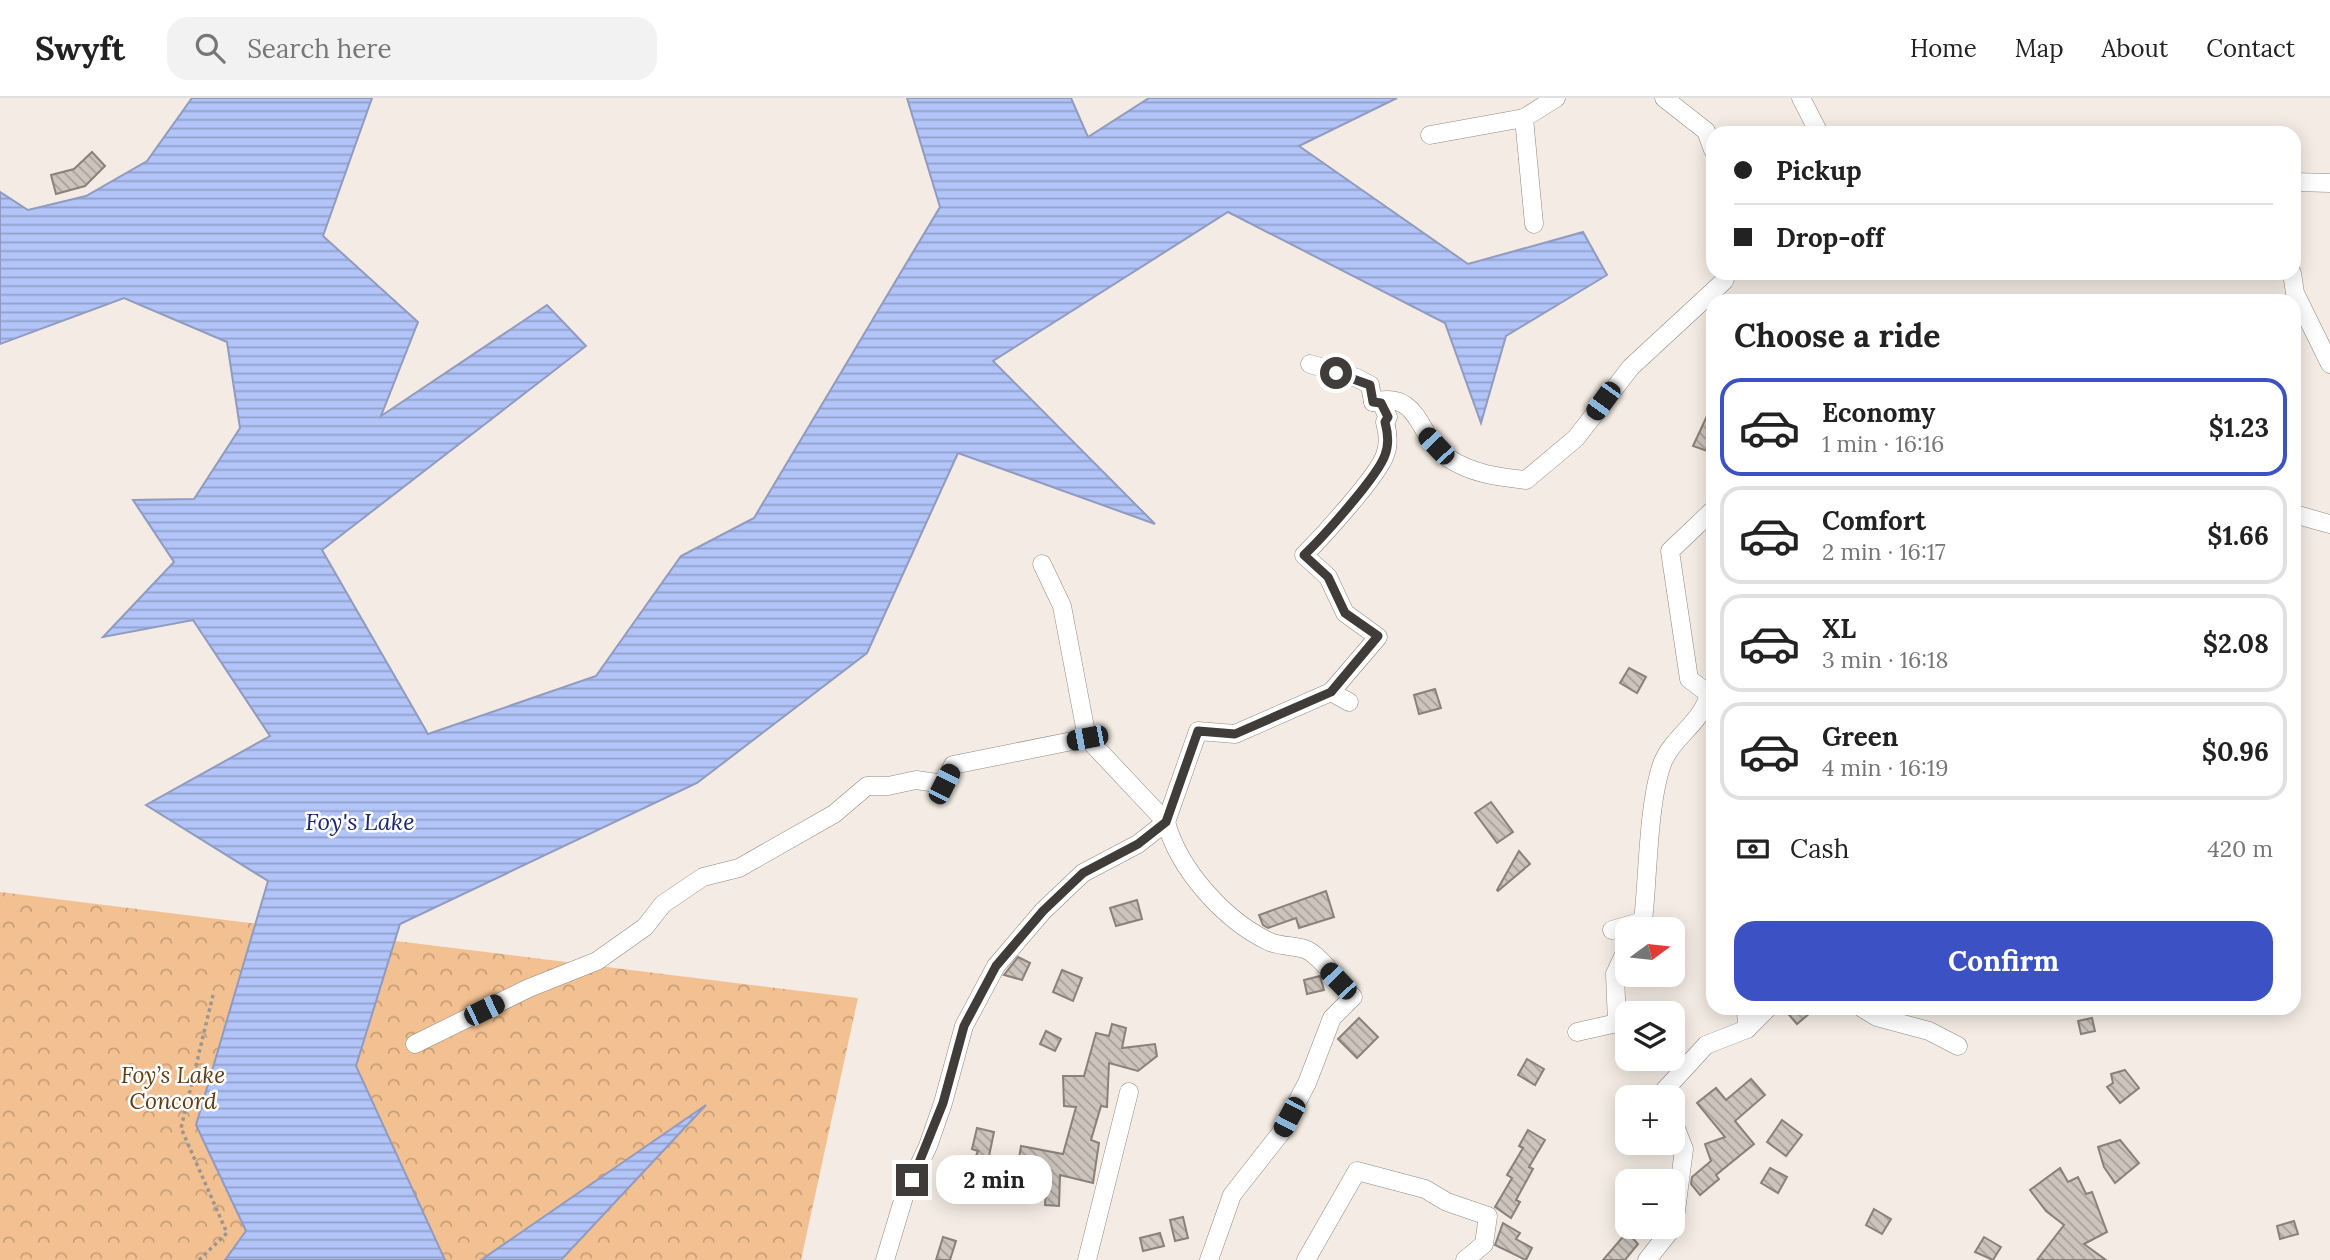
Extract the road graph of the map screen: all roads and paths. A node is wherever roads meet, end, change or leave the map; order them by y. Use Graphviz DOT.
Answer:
graph roads {
  1 [pos="1556,98"];
  2 [pos="1664,98"];
  3 [pos="1801,98"];
  4 [pos="1524,118"];
  5 [pos="1815,126"];
  6 [pos="1706,131"];
  7 [pos="1430,135"];
  8 [pos="2301,182"];
  9 [pos="2330,183"];
  10 [pos="1534,225"];
  11 [pos="1724,280"];
  12 [pos="1710,294"];
  13 [pos="1706,298"];
  14 [pos="2301,305"];
  15 [pos="1310,364"];
  16 [pos="2330,364"];
  17 [pos="1373,402"];
  18 [pos="2301,516"];
  19 [pos="1706,517"];
  20 [pos="2330,524"];
  21 [pos="1042,564"];
  22 [pos="1331,692"];
  23 [pos="1706,692"];
  24 [pos="1349,702"];
  25 [pos="1706,709"];
  26 [pos="1087,738"];
  27 [pos="1166,822"];
  28 [pos="1642,917"];
  29 [pos="1615,929"];
  30 [pos="1612,930"];
  31 [pos="1616,987"];
  32 [pos="213,995"];
  33 [pos="1746,1015"];
  34 [pos="1761,1015"];
  35 [pos="1874,1015"];
  36 [pos="1747,1029"];
  37 [pos="1577,1032"];
  38 [pos="415,1044"];
  39 [pos="1958,1046"];
  40 [pos="1669,1085"];
  41 [pos="1129,1092"];
  42 [pos="1683,1155"];
  43 [pos="199,1260"];
  44 [pos="885,1260"];
  45 [pos="1087,1260"];
  46 [pos="1209,1260"];
  47 [pos="1306,1260"];
  48 [pos="1465,1260"];
  49 [pos="1647,1260"];
  1 -- 4 [label="street"];
  2 -- 6 [label="street"];
  3 -- 5 [label="street"];
  4 -- 7 [label="street"];
  4 -- 10 [label="street"];
  8 -- 9 [label="street"];
  11 -- 12 [label="street"];
  13 -- 17 [label="street"];
  14 -- 16 [label="street"];
  15 -- 17 [label="street"];
  17 -- 22 [label="street"];
  18 -- 20 [label="street"];
  19 -- 23 [label="street"];
  21 -- 26 [label="street"];
  22 -- 24 [label="street"];
  22 -- 27 [label="street"];
  25 -- 28 [label="street"];
  26 -- 27 [label="street"];
  26 -- 38 [label="street"];
  27 -- 44 [label="street"];
  27 -- 46 [label="street"];
  29 -- 30 [label="street"];
  31 -- 37 [label="street"];
  32 -- 43 [label="path"];
  33 -- 36 [label="street"];
  34 -- 36 [label="street"];
  35 -- 39 [label="street"];
  36 -- 40 [label="street"];
  41 -- 45 [label="street"];
  42 -- 49 [label="street"];
  47 -- 48 [label="street"];
}
